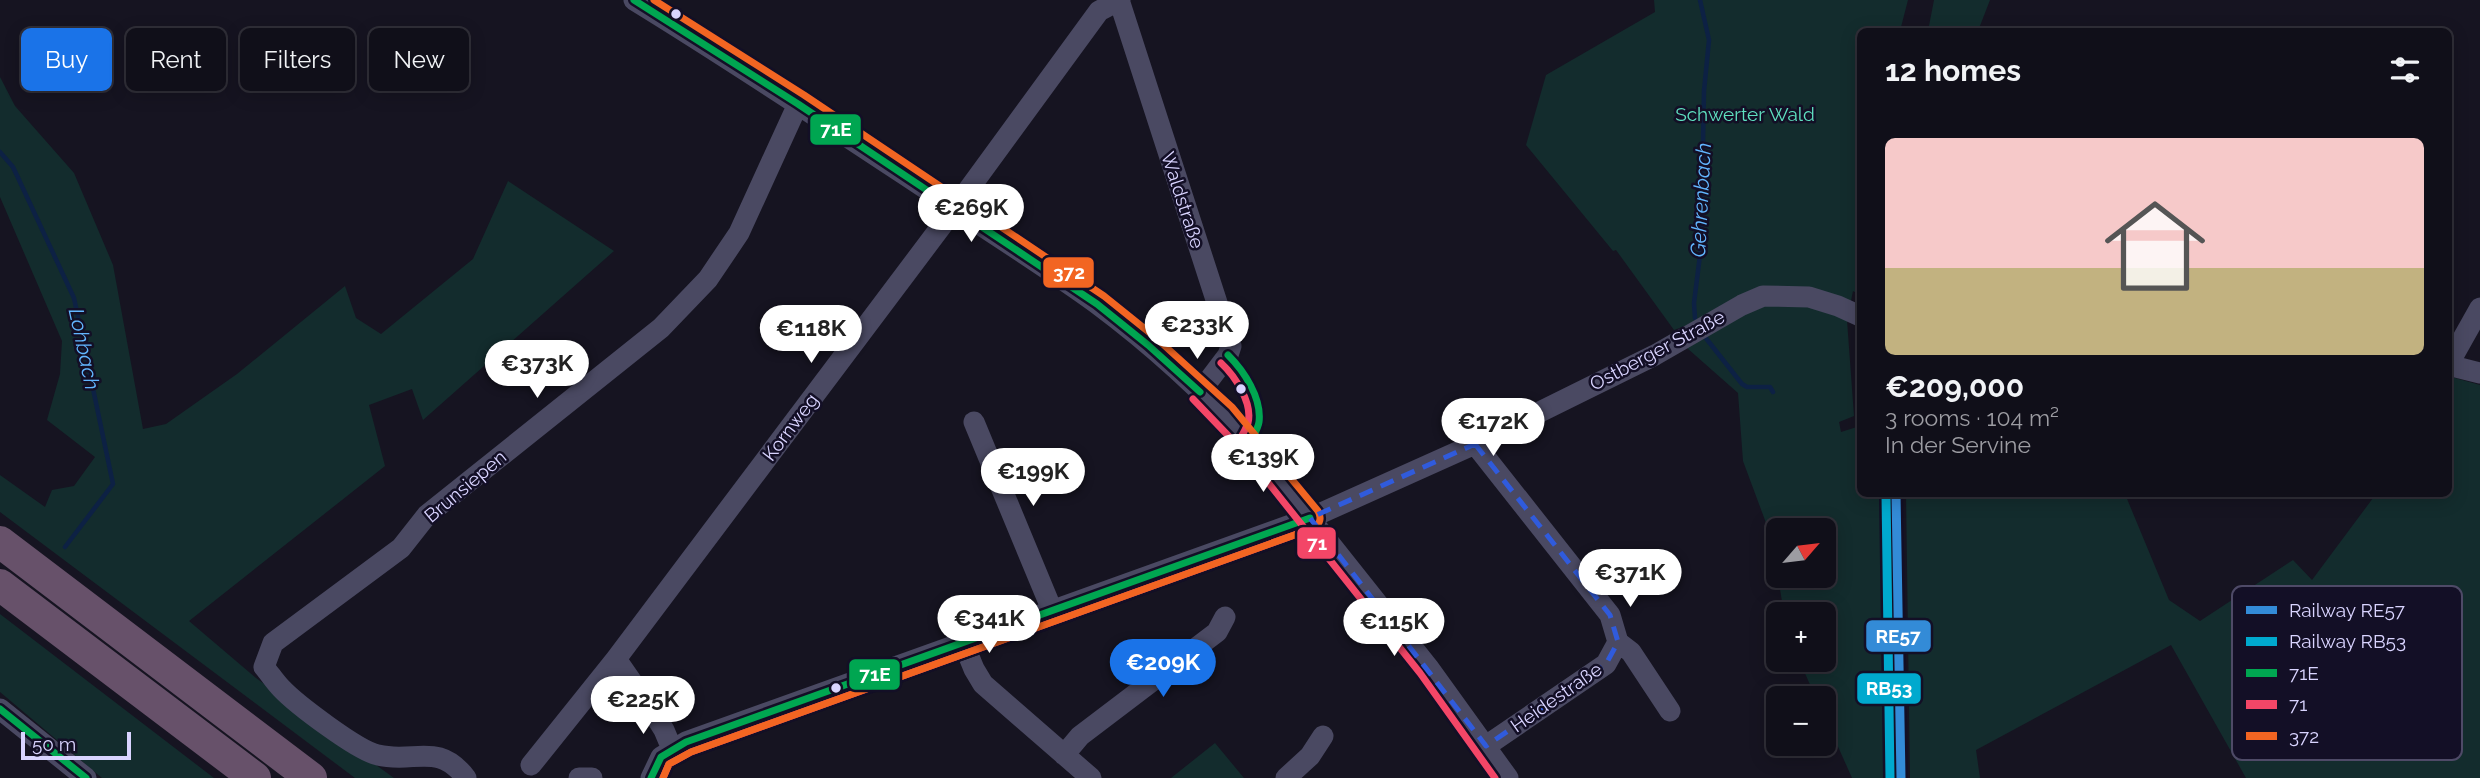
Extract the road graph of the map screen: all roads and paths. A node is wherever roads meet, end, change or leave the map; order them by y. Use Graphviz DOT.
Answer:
graph roads {
  1 [pos="634,0"];
  2 [pos="1120,0"];
  3 [pos="798,104"];
  4 [pos="955,208"];
  5 [pos="2480,308"];
  6 [pos="1857,315"];
  7 [pos="2452,358"];
  8 [pos="2452,366"];
  9 [pos="2480,373"];
  10 [pos="1200,392"];
  11 [pos="974,422"];
  12 [pos="1475,443"];
  13 [pos="1310,518"];
  14 [pos="0,542"];
  15 [pos="0,585"];
  16 [pos="1052,610"];
  17 [pos="1225,617"];
  18 [pos="963,642"];
  19 [pos="1618,642"];
  20 [pos="616,659"];
  21 [pos="0,709"];
  22 [pos="1670,712"];
  23 [pos="1323,736"];
  24 [pos="1486,746"];
  25 [pos="47,749"];
  26 [pos="672,749"];
  27 [pos="1064,755"];
  28 [pos="531,765"];
  29 [pos="70,778"];
  30 [pos="86,778"];
  31 [pos="255,778"];
  32 [pos="311,778"];
  33 [pos="466,778"];
  34 [pos="579,778"];
  35 [pos="592,778"];
  36 [pos="650,778"];
  37 [pos="1091,778"];
  38 [pos="1286,778"];
  39 [pos="1508,778"];
  1 -- 3 [label="street"];
  2 -- 4 [label="street, Kornweg"];
  2 -- 10 [label="street, Waldstraße"];
  3 -- 4 [label="street"];
  3 -- 33 [label="street, Brunsiepen"];
  4 -- 10 [label="street"];
  4 -- 20 [label="street, Kornweg"];
  5 -- 7 [label="street"];
  6 -- 12 [label="street, Ostberger Straße"];
  8 -- 9 [label="street"];
  10 -- 13 [label="street"];
  11 -- 16 [label="street"];
  12 -- 13 [label="street, Ostberger Straße"];
  12 -- 19 [label="street"];
  13 -- 16 [label="street, Ostberger Straße"];
  13 -- 24 [label="street"];
  14 -- 32 [label="highway"];
  15 -- 31 [label="highway"];
  16 -- 18 [label="street, Ostberger Straße"];
  17 -- 27 [label="street"];
  18 -- 26 [label="street, Ostberger Straße"];
  18 -- 27 [label="street"];
  19 -- 22 [label="street"];
  19 -- 24 [label="street, Heidestraße"];
  20 -- 26 [label="street"];
  20 -- 28 [label="street, Kornweg"];
  21 -- 25 [label="street"];
  23 -- 38 [label="street"];
  24 -- 39 [label="street"];
  25 -- 29 [label="street"];
  25 -- 30 [label="street"];
  26 -- 36 [label="street"];
  27 -- 37 [label="street"];
  34 -- 35 [label="street"];
}
